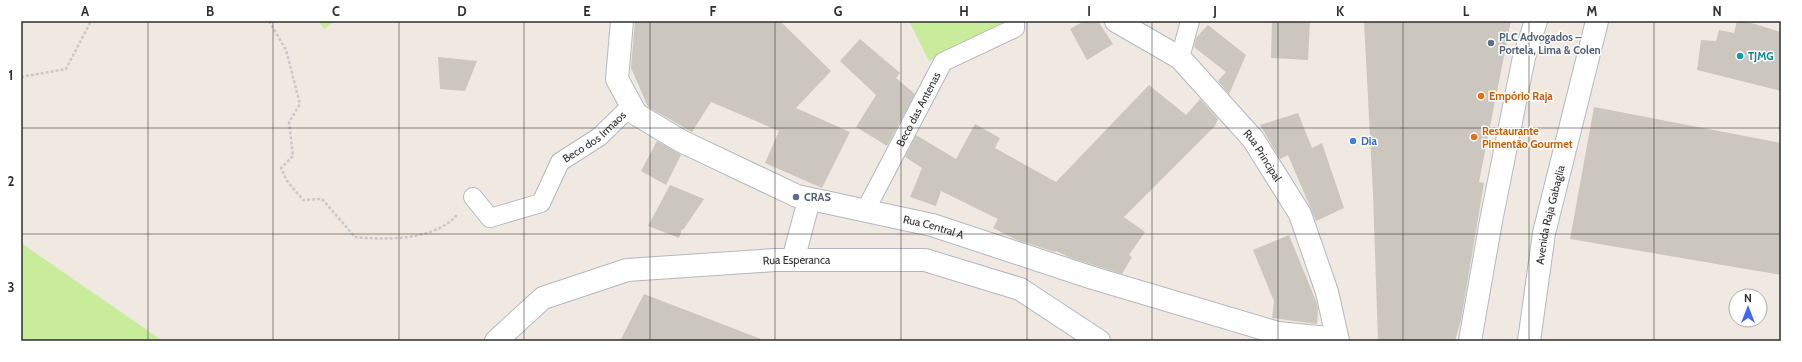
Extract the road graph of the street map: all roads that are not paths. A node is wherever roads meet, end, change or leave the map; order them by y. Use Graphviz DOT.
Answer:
graph roads {
  1 [pos="622,21"];
  2 [pos="1015,21"];
  3 [pos="1116,21"];
  4 [pos="1190,21"];
  5 [pos="1536,21"];
  6 [pos="1597,21"];
  7 [pos="1180,58"];
  8 [pos="630,107"];
  9 [pos="473,197"];
  10 [pos="809,200"];
  11 [pos="865,211"];
  12 [pos="793,260"];
  13 [pos="1338,340"];
  14 [pos="496,341"];
  15 [pos="1099,341"];
  16 [pos="1470,341"];
  17 [pos="1529,341"];
  1 -- 8 [label="street, Rua Central A"];
  2 -- 11 [label="lane, Beco das Antenas"];
  3 -- 7 [label="street, Rua Principal"];
  4 -- 7 [label="lane"];
  5 -- 16 [label="street"];
  6 -- 17 [label="street, Avenida Raja Gabaglia"];
  7 -- 13 [label="street, Rua Principal"];
  8 -- 9 [label="lane, Beco dos Irmaos"];
  8 -- 10 [label="street, Rua Central A"];
  10 -- 11 [label="street, Rua Central A"];
  10 -- 12 [label="street"];
  11 -- 13 [label="street, Rua Central A"];
  12 -- 14 [label="street, Rua Esperanca"];
  12 -- 15 [label="street, Rua Esperanca"];
}
